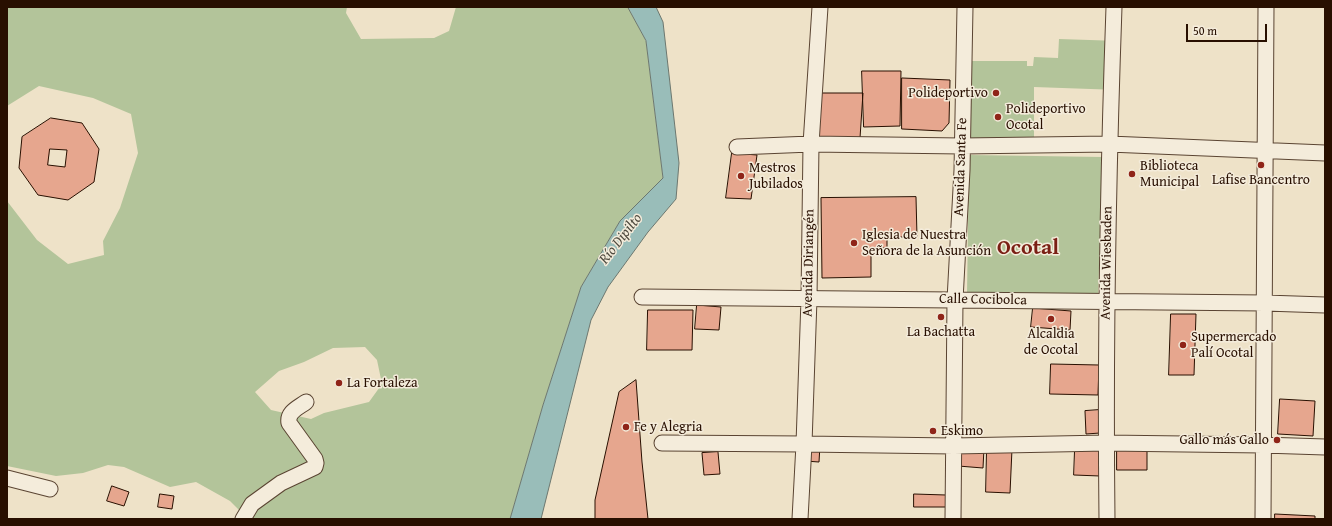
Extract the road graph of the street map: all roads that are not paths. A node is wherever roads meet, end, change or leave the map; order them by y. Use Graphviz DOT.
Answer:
graph roads {
  1 [pos="820,7"];
  2 [pos="964,7"];
  3 [pos="1114,7"];
  4 [pos="1266,7"];
  5 [pos="811,144"];
  6 [pos="1109,144"];
  7 [pos="962,146"];
  8 [pos="737,147"];
  9 [pos="1265,150"];
  10 [pos="1325,152"];
  11 [pos="642,297"];
  12 [pos="809,299"];
  13 [pos="954,300"];
  14 [pos="1106,302"];
  15 [pos="1265,303"];
  16 [pos="1325,305"];
  17 [pos="306,402"];
  18 [pos="1106,443"];
  19 [pos="662,444"];
  20 [pos="804,444"];
  21 [pos="1263,445"];
  22 [pos="954,446"];
  23 [pos="1325,447"];
  24 [pos="7,478"];
  25 [pos="50,489"];
  26 [pos="243,519"];
  27 [pos="800,519"];
  28 [pos="953,519"];
  29 [pos="1107,519"];
  30 [pos="1263,519"];
  1 -- 5 [label="street, Avenida Diriangén"];
  2 -- 7 [label="street, Avenida Santa Fe"];
  3 -- 6 [label="street, Avenida Wiesbaden"];
  4 -- 9 [label="street"];
  5 -- 7 [label="street"];
  5 -- 8 [label="street"];
  5 -- 12 [label="street, Avenida Diriangén"];
  6 -- 7 [label="street"];
  6 -- 9 [label="street"];
  6 -- 14 [label="street, Avenida Wiesbaden"];
  7 -- 13 [label="street, Avenida Santa Fe"];
  9 -- 10 [label="street"];
  9 -- 15 [label="street"];
  11 -- 12 [label="street, Calle Cocibolca"];
  12 -- 13 [label="street, Calle Cocibolca"];
  12 -- 20 [label="street, Avenida Diriangén"];
  13 -- 14 [label="street, Calle Cocibolca"];
  13 -- 22 [label="street, Avenida Santa Fe"];
  14 -- 15 [label="street, Calle Cocibolca"];
  14 -- 18 [label="street, Avenida Wiesbaden"];
  15 -- 16 [label="street, Calle Cocibolca"];
  15 -- 21 [label="street"];
  17 -- 26 [label="street"];
  18 -- 21 [label="street"];
  18 -- 22 [label="street"];
  18 -- 29 [label="street, Avenida Wiesbaden"];
  19 -- 20 [label="street"];
  20 -- 22 [label="street"];
  20 -- 27 [label="street, Avenida Diriangén"];
  21 -- 23 [label="street"];
  21 -- 30 [label="street"];
  22 -- 28 [label="street, Avenida Santa Fe"];
  24 -- 25 [label="street"];
}
